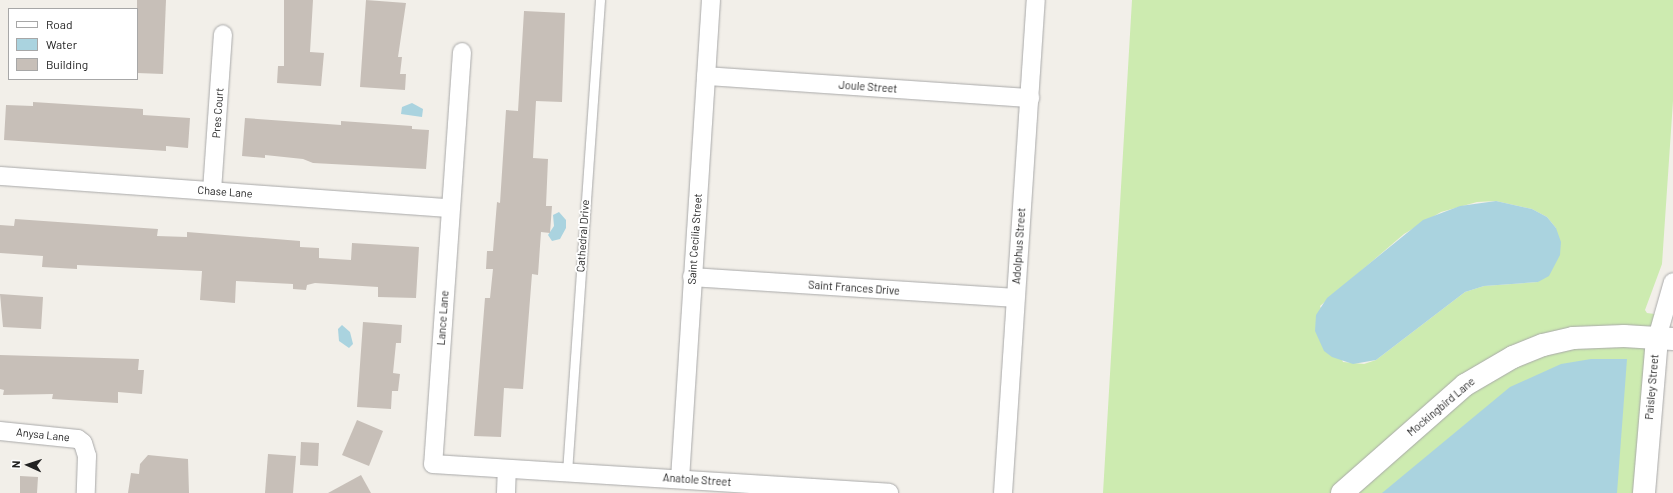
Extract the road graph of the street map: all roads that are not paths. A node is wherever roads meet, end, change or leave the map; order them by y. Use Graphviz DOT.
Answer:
graph roads {
  1 [pos="600,0"];
  2 [pos="712,0"];
  3 [pos="1036,0"];
  4 [pos="223,34"];
  5 [pos="462,52"];
  6 [pos="706,76"];
  7 [pos="1030,98"];
  8 [pos="0,176"];
  9 [pos="212,191"];
  10 [pos="450,208"];
  11 [pos="692,278"];
  12 [pos="1673,282"];
  13 [pos="1015,298"];
  14 [pos="1665,338"];
  15 [pos="0,431"];
  16 [pos="507,470"];
  17 [pos="560,472"];
  18 [pos="680,479"];
  19 [pos="832,491"];
  20 [pos="86,493"];
  21 [pos="506,493"];
  22 [pos="889,493"];
  23 [pos="1003,493"];
  24 [pos="1342,493"];
  25 [pos="1644,493"];
  1 -- 17 [label="lane, Cathedral Drive"];
  2 -- 6 [label="street, Saint Cecilia Street"];
  3 -- 7 [label="street, Adolphus Street"];
  4 -- 9 [label="street, Pres Court"];
  5 -- 10 [label="street, Lance Lane"];
  6 -- 7 [label="street, Joule Street"];
  6 -- 11 [label="street, Saint Cecilia Street"];
  7 -- 13 [label="street, Adolphus Street"];
  8 -- 9 [label="street, Chase Lane"];
  9 -- 10 [label="street, Chase Lane"];
  10 -- 16 [label="street, Lance Lane"];
  11 -- 13 [label="street, Saint Frances Drive"];
  11 -- 18 [label="street, Saint Cecilia Street"];
  12 -- 14 [label="street, Paisley Street"];
  13 -- 23 [label="street, Adolphus Street"];
  14 -- 24 [label="street, Mockingbird Lane"];
  14 -- 25 [label="street, Paisley Street"];
  15 -- 20 [label="street, Anysa Lane"];
  16 -- 17 [label="street, Lance Lane"];
  16 -- 21 [label="street"];
  17 -- 18 [label="street, Anatole Street"];
  18 -- 19 [label="street, Anatole Street"];
  19 -- 22 [label="street, Anatole Street"];
}
